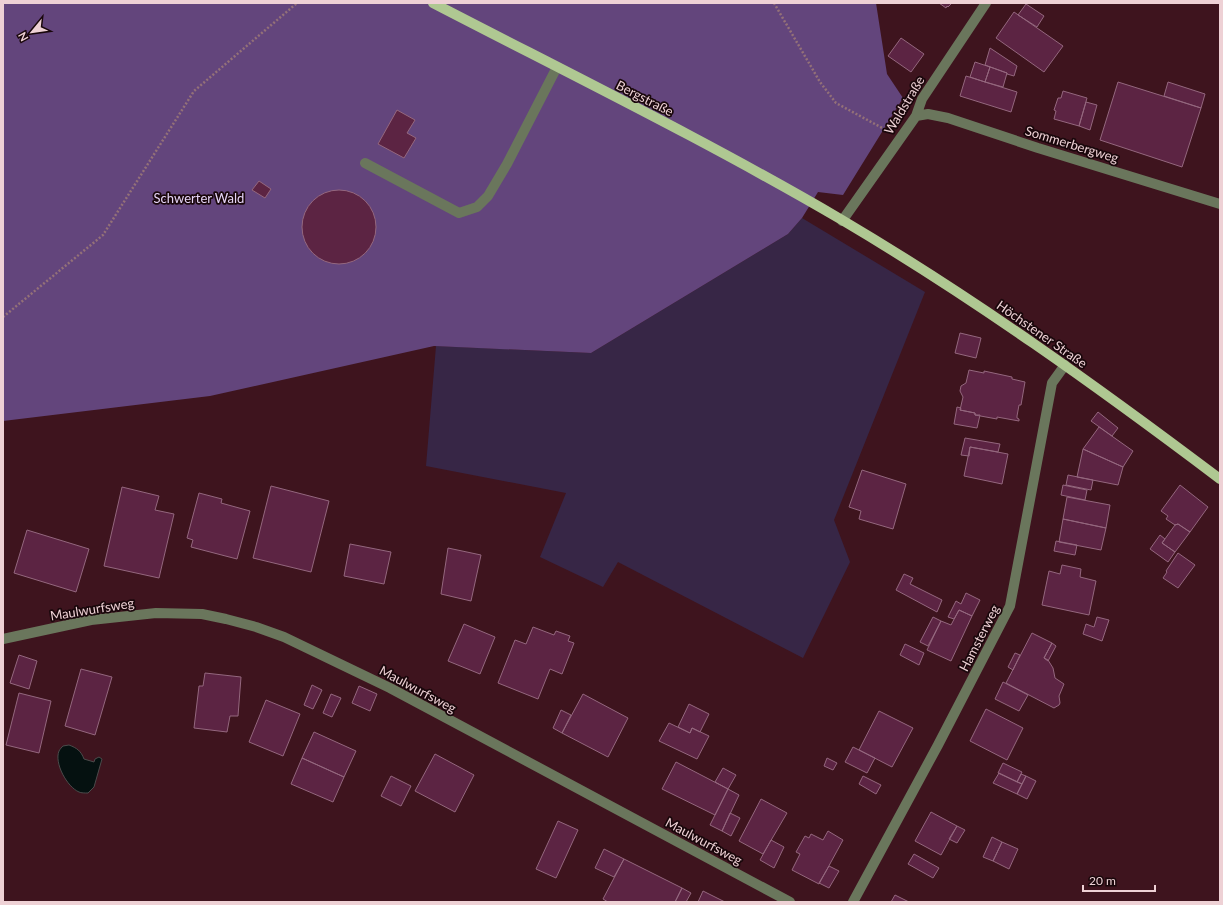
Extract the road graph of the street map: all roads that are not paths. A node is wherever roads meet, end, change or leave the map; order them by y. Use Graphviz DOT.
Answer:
graph roads {
  1 [pos="433,3"];
  2 [pos="986,3"];
  3 [pos="557,67"];
  4 [pos="916,116"];
  5 [pos="365,163"];
  6 [pos="1220,204"];
  7 [pos="842,220"];
  8 [pos="1065,365"];
  9 [pos="1220,479"];
  10 [pos="3,639"];
  11 [pos="790,902"];
  12 [pos="853,902"];
  1 -- 3 [label="main road, Bergstraße"];
  2 -- 4 [label="street, Waldstraße"];
  3 -- 5 [label="street"];
  3 -- 7 [label="main road, Bergstraße"];
  4 -- 6 [label="street, Sommerbergweg"];
  4 -- 7 [label="street, Waldstraße"];
  7 -- 8 [label="main road, Höchstener Straße"];
  8 -- 9 [label="main road, Höchstener Straße"];
  8 -- 12 [label="street, Hamsterweg"];
  10 -- 11 [label="street, Maulwurfsweg"];
}
